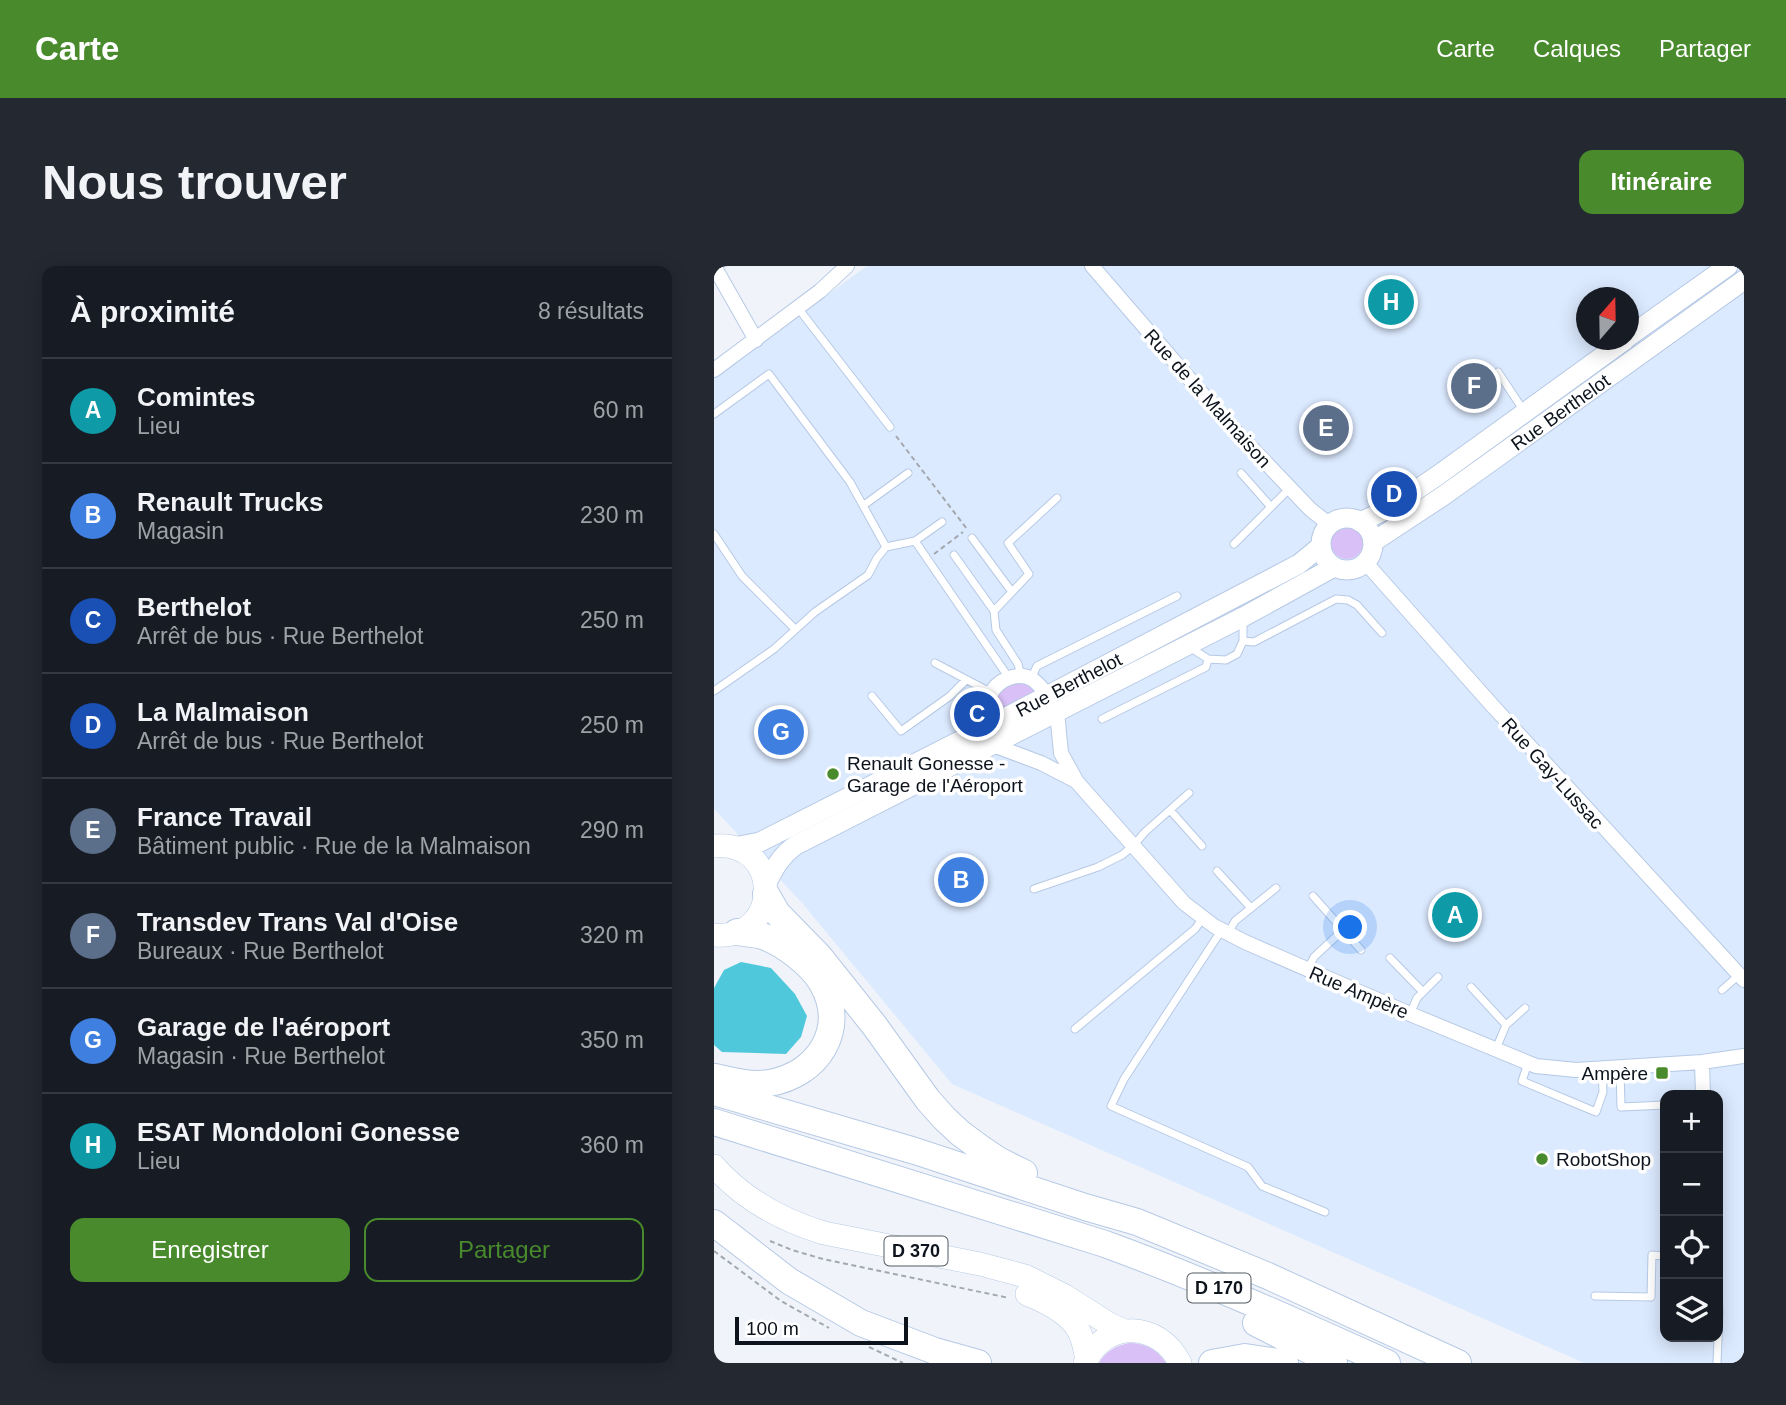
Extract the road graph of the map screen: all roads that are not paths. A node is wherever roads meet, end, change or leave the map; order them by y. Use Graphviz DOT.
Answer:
graph roads {
  1 [pos="714,266"];
  2 [pos="847,266"];
  3 [pos="1092,266"];
  4 [pos="1728,266"];
  5 [pos="1744,280"];
  6 [pos="798,308"];
  7 [pos="1639,329"];
  8 [pos="755,340"];
  9 [pos="1610,350"];
  10 [pos="714,370"];
  11 [pos="1498,372"];
  12 [pos="1524,411"];
  13 [pos="714,414"];
  14 [pos="890,428"];
  15 [pos="908,473"];
  16 [pos="1241,473"];
  17 [pos="1290,488"];
  18 [pos="1057,498"];
  19 [pos="864,505"];
  20 [pos="1271,507"];
  21 [pos="942,522"];
  22 [pos="1360,522"];
  23 [pos="1329,524"];
  24 [pos="714,534"];
  25 [pos="972,538"];
  26 [pos="915,541"];
  27 [pos="1373,542"];
  28 [pos="1234,544"];
  29 [pos="1321,546"];
  30 [pos="886,547"];
  31 [pos="954,555"];
  32 [pos="1366,563"];
  33 [pos="1334,567"];
  34 [pos="1012,592"];
  35 [pos="1177,596"];
  36 [pos="994,611"];
  37 [pos="1243,617"];
  38 [pos="795,629"];
  39 [pos="1382,633"];
  40 [pos="1243,641"];
  41 [pos="1188,646"];
  42 [pos="1208,659"];
  43 [pos="935,663"];
  44 [pos="1021,678"];
  45 [pos="966,680"];
  46 [pos="714,691"];
  47 [pos="992,693"];
  48 [pos="872,696"];
  49 [pos="1053,704"];
  50 [pos="1102,719"];
  51 [pos="993,724"];
  52 [pos="993,745"];
  53 [pos="1077,782"];
  54 [pos="1189,793"];
  55 [pos="1170,810"];
  56 [pos="721,844"];
  57 [pos="1133,846"];
  58 [pos="1202,846"];
  59 [pos="1217,871"];
  60 [pos="1276,888"];
  61 [pos="1034,889"];
  62 [pos="766,890"];
  63 [pos="1313,896"];
  64 [pos="1251,908"];
  65 [pos="1203,918"];
  66 [pos="1343,930"];
  67 [pos="1225,932"];
  68 [pos="720,935"];
  69 [pos="1361,950"];
  70 [pos="1390,958"];
  71 [pos="1308,970"];
  72 [pos="1438,977"];
  73 [pos="1742,978"];
  74 [pos="1471,987"];
  75 [pos="1722,990"];
  76 [pos="1423,992"];
  77 [pos="1525,1008"];
  78 [pos="1410,1014"];
  79 [pos="1506,1025"];
  80 [pos="1075,1029"];
  81 [pos="1744,1044"];
  82 [pos="1496,1050"];
  83 [pos="1744,1056"];
  84 [pos="1728,1057"];
  85 [pos="1528,1062"];
  86 [pos="1702,1062"];
  87 [pos="1620,1068"];
  88 [pos="1602,1069"];
  89 [pos="714,1077"];
  90 [pos="1703,1090"];
  91 [pos="714,1092"];
  92 [pos="1660,1105"];
  93 [pos="714,1122"];
  94 [pos="714,1166"];
  95 [pos="714,1189"];
  96 [pos="1325,1212"];
  97 [pos="1137,1222"];
  98 [pos="714,1223"];
  99 [pos="1047,1225"];
  100 [pos="1660,1256"];
  101 [pos="1595,1296"];
  102 [pos="1124,1331"];
  103 [pos="1718,1342"];
  104 [pos="1086,1361"];
  105 [pos="978,1363"];
  106 [pos="1180,1363"];
  107 [pos="1212,1363"];
  108 [pos="1286,1363"];
  109 [pos="1334,1363"];
  110 [pos="1387,1363"];
  111 [pos="1458,1363"];
  112 [pos="1717,1363"];
  1 -- 8 [label="street"];
  2 -- 6 [label="street"];
  3 -- 17 [label="street, Rue de la Malmaison"];
  4 -- 7 [label="main road, Rue Berthelot"];
  5 -- 27 [label="main road, Rue Berthelot"];
  6 -- 8 [label="street"];
  6 -- 14 [label="lane"];
  8 -- 10 [label="street"];
  9 -- 12 [label="main road, Rue Berthelot"];
  11 -- 12 [label="lane"];
  12 -- 22 [label="main road, Rue Berthelot"];
  13 -- 19 [label="lane"];
  15 -- 19 [label="lane"];
  16 -- 20 [label="lane"];
  17 -- 20 [label="lane"];
  17 -- 23 [label="street, Rue de la Malmaison"];
  18 -- 34 [label="lane"];
  19 -- 30 [label="lane"];
  20 -- 28 [label="lane"];
  21 -- 26 [label="lane"];
  22 -- 23 [label="main road"];
  22 -- 27 [label="main road"];
  23 -- 29 [label="main road"];
  24 -- 38 [label="lane"];
  25 -- 34 [label="lane"];
  26 -- 30 [label="lane"];
  26 -- 44 [label="lane"];
  27 -- 32 [label="main road"];
  29 -- 33 [label="main road"];
  29 -- 49 [label="main road, Rue Berthelot"];
  30 -- 38 [label="lane"];
  31 -- 36 [label="lane"];
  32 -- 33 [label="main road"];
  32 -- 73 [label="street, Rue Gay-Lussac"];
  33 -- 37 [label="main road, Rue Berthelot"];
  34 -- 36 [label="lane"];
  35 -- 44 [label="lane"];
  36 -- 44 [label="lane"];
  37 -- 40 [label="lane"];
  37 -- 41 [label="main road, Rue Berthelot"];
  38 -- 46 [label="lane"];
  39 -- 40 [label="lane"];
  40 -- 42 [label="lane"];
  41 -- 42 [label="lane"];
  41 -- 49 [label="main road, Rue Berthelot"];
  42 -- 50 [label="lane"];
  43 -- 45 [label="lane"];
  44 -- 47 [label="street"];
  44 -- 49 [label="street"];
  45 -- 47 [label="lane"];
  45 -- 48 [label="lane"];
  47 -- 51 [label="street"];
  49 -- 51 [label="main road, Rue Berthelot"];
  49 -- 52 [label="main road, Rue Berthelot"];
  49 -- 53 [label="street, Rue Ampère"];
  51 -- 56 [label="main road, Rue Berthelot"];
  52 -- 53 [label="street, Rue Ampère"];
  52 -- 62 [label="main road, Rue Berthelot"];
  53 -- 57 [label="street, Rue Ampère"];
  54 -- 55 [label="lane"];
  55 -- 57 [label="lane"];
  55 -- 58 [label="lane"];
  56 -- 62 [label="main road"];
  57 -- 61 [label="lane"];
  57 -- 65 [label="street, Rue Ampère"];
  59 -- 64 [label="lane"];
  60 -- 64 [label="lane"];
  62 -- 68 [label="main road"];
  62 -- 97 [label="highway"];
  63 -- 66 [label="lane"];
  64 -- 67 [label="lane"];
  65 -- 67 [label="street, Rue Ampère"];
  65 -- 80 [label="lane"];
  66 -- 69 [label="lane"];
  66 -- 71 [label="lane"];
  67 -- 71 [label="street, Rue Ampère"];
  67 -- 96 [label="lane"];
  68 -- 89 [label="highway"];
  70 -- 76 [label="lane"];
  71 -- 78 [label="street, Rue Ampère"];
  72 -- 76 [label="lane"];
  73 -- 75 [label="lane"];
  74 -- 79 [label="lane"];
  76 -- 78 [label="lane"];
  77 -- 79 [label="lane"];
  78 -- 82 [label="street, Rue Ampère"];
  79 -- 82 [label="lane"];
  81 -- 84 [label="street, Rue Ampère"];
  82 -- 85 [label="street, Rue Ampère"];
  83 -- 84 [label="street, Rue Ampère"];
  84 -- 86 [label="street, Rue Ampère"];
  85 -- 88 [label="street, Rue Ampère"];
  85 -- 88 [label="lane"];
  86 -- 87 [label="street, Rue Ampère"];
  86 -- 90 [label="street"];
  87 -- 88 [label="street, Rue Ampère"];
  87 -- 92 [label="lane"];
  91 -- 97 [label="highway, D 170"];
  93 -- 99 [label="highway, D 170"];
  94 -- 102 [label="main road, D 370"];
  95 -- 104 [label="main road, D 370"];
  97 -- 111 [label="highway, D 170"];
  98 -- 105 [label="highway"];
  99 -- 109 [label="highway"];
  99 -- 110 [label="highway, D 170"];
  100 -- 101 [label="lane"];
  102 -- 104 [label="main road"];
  102 -- 106 [label="main road"];
  103 -- 112 [label="lane"];
  107 -- 108 [label="highway"];
}
